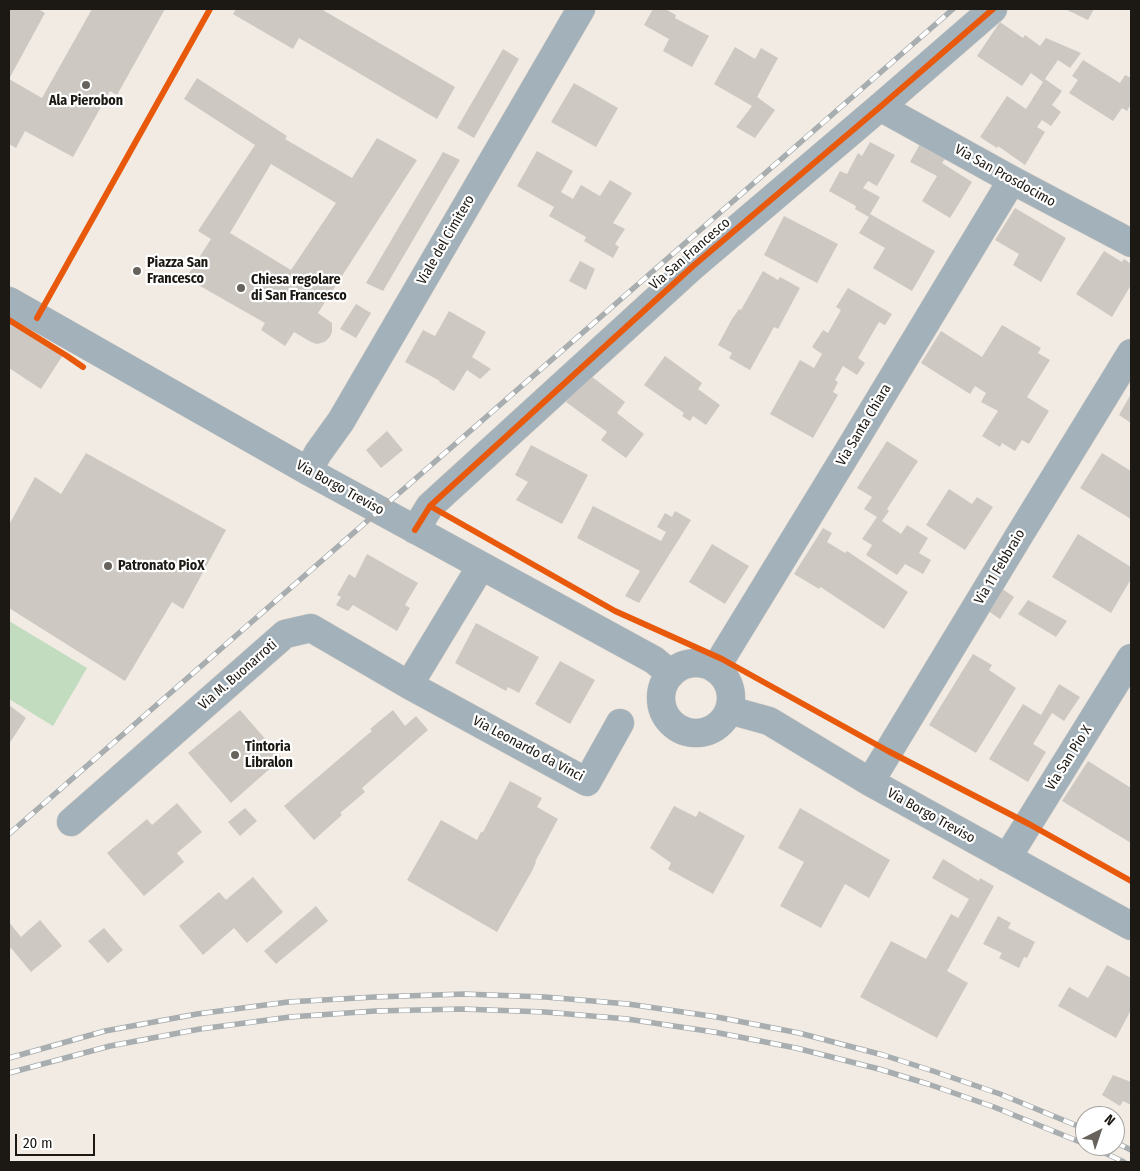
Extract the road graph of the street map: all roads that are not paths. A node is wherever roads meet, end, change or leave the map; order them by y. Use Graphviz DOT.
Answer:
graph roads {
  1 [pos="581,9"];
  2 [pos="993,9"];
  3 [pos="880,107"];
  4 [pos="1012,180"];
  5 [pos="1131,243"];
  6 [pos="9,302"];
  7 [pos="1131,353"];
  8 [pos="308,471"];
  9 [pos="415,530"];
  10 [pos="481,566"];
  11 [pos="1131,658"];
  12 [pos="715,669"];
  13 [pos="671,674"];
  14 [pos="409,685"];
  15 [pos="729,710"];
  16 [pos="620,723"];
  17 [pos="870,782"];
  18 [pos="72,822"];
  19 [pos="1007,858"];
  20 [pos="1131,926"];
  1 -- 8 [label="street, Viale del Cimitero"];
  2 -- 3 [label="street, Via San Francesco"];
  3 -- 4 [label="street, Via San Prosdocimo"];
  3 -- 9 [label="street, Via San Francesco"];
  4 -- 5 [label="street, Via San Prosdocimo"];
  4 -- 12 [label="street, Via Santa Chiara"];
  6 -- 8 [label="street, Via Borgo Treviso"];
  7 -- 17 [label="street, Via 11 Febbraio"];
  8 -- 9 [label="street, Via Borgo Treviso"];
  9 -- 10 [label="street, Via Borgo Treviso"];
  10 -- 13 [label="street, Via Borgo Treviso"];
  10 -- 14 [label="street"];
  11 -- 19 [label="street, Via San Pio X"];
  12 -- 13 [label="street"];
  12 -- 15 [label="street"];
  13 -- 15 [label="street"];
  14 -- 16 [label="street, Via Leonardo da Vinci"];
  14 -- 18 [label="street, Via M. Buonarroti"];
  15 -- 17 [label="street, Via Borgo Treviso"];
  17 -- 19 [label="street, Via Borgo Treviso"];
  19 -- 20 [label="street, Via Borgo Treviso"];
}
